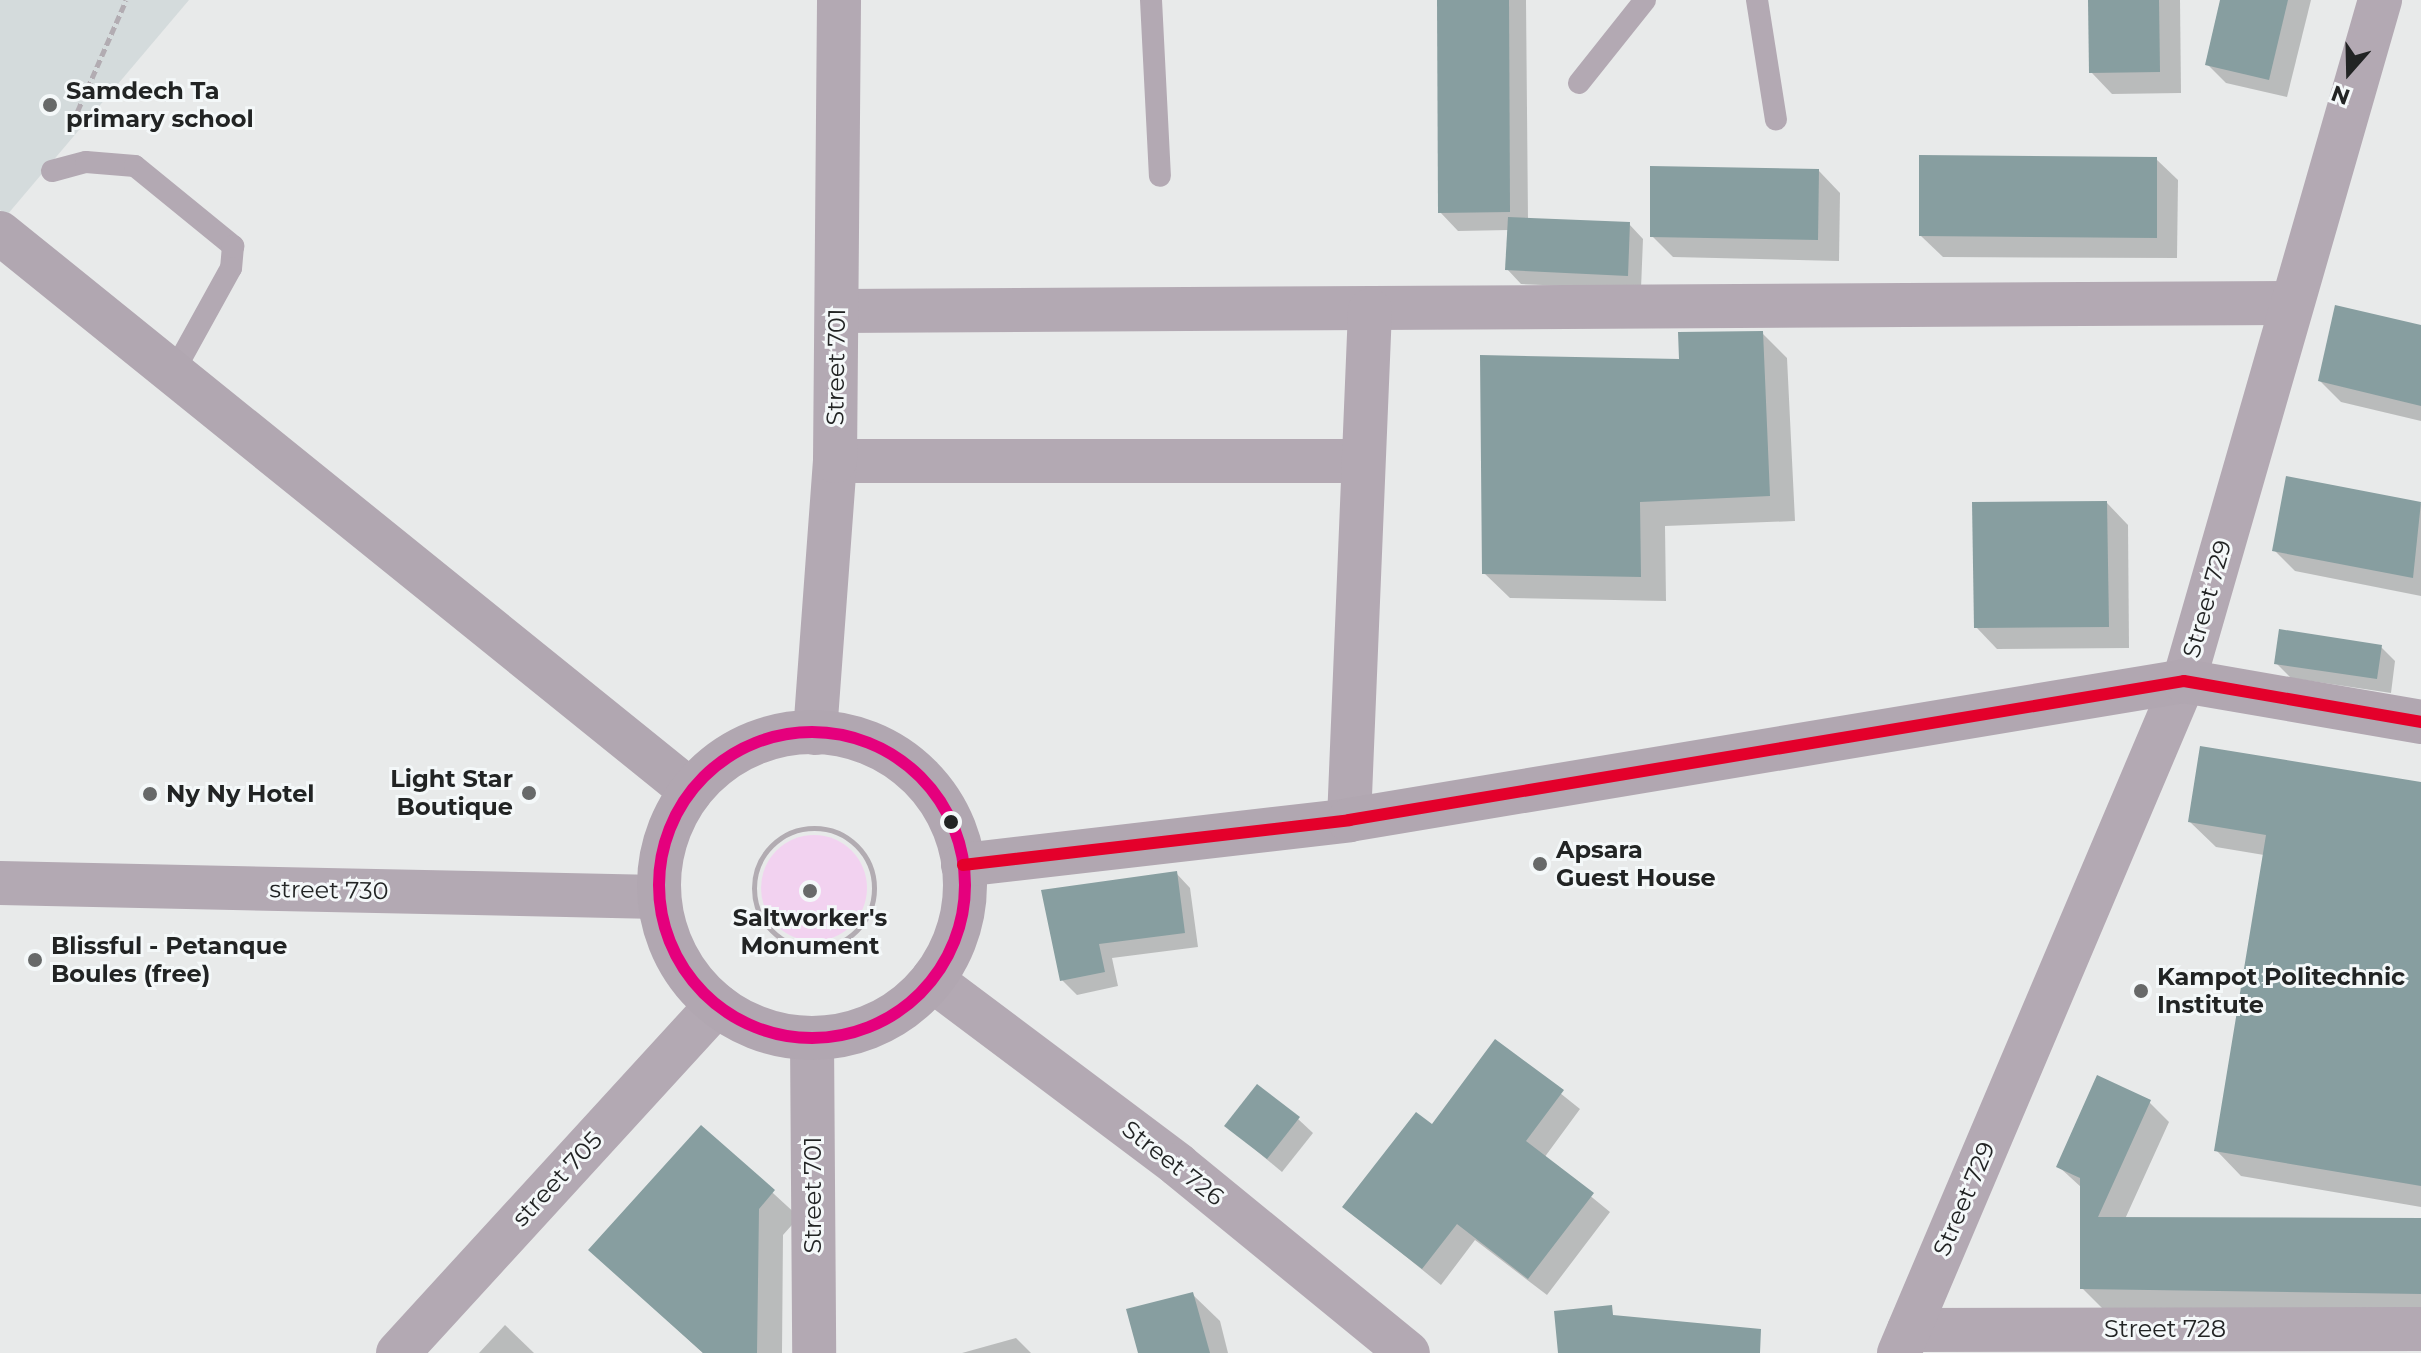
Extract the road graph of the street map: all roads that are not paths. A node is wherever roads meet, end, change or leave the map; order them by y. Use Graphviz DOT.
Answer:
graph roads {
  1 [pos="839,0"];
  2 [pos="1151,0"];
  3 [pos="1645,0"];
  4 [pos="1757,0"];
  5 [pos="2380,0"];
  6 [pos="1579,83"];
  7 [pos="1776,120"];
  8 [pos="52,171"];
  9 [pos="1160,176"];
  10 [pos="6,250"];
  11 [pos="2289,303"];
  12 [pos="1370,310"];
  13 [pos="837,311"];
  14 [pos="173,373"];
  15 [pos="835,461"];
  16 [pos="1360,461"];
  17 [pos="2184,681"];
  18 [pos="2421,722"];
  19 [pos="815,733"];
  20 [pos="691,791"];
  21 [pos="1349,820"];
  22 [pos="963,865"];
  23 [pos="0,883"];
  24 [pos="658,897"];
  25 [pos="932,980"];
  26 [pos="717,1005"];
  27 [pos="812,1038"];
  28 [pos="2421,1329"];
  29 [pos="1904,1341"];
  30 [pos="1400,1349"];
  31 [pos="398,1353"];
  32 [pos="814,1353"];
  1 -- 13 [label="street, Street 701"];
  2 -- 9 [label="lane"];
  3 -- 6 [label="lane"];
  4 -- 7 [label="lane"];
  5 -- 11 [label="street, Street 729"];
  8 -- 14 [label="lane"];
  10 -- 14 [label="street"];
  11 -- 12 [label="street"];
  11 -- 17 [label="street, Street 729"];
  12 -- 13 [label="street"];
  12 -- 16 [label="street"];
  13 -- 15 [label="street, Street 701"];
  14 -- 20 [label="street"];
  15 -- 16 [label="street"];
  15 -- 19 [label="street, Street 701"];
  16 -- 21 [label="street"];
  17 -- 18 [label="street"];
  17 -- 21 [label="street"];
  17 -- 29 [label="street, Street 729"];
  19 -- 20 [label="street"];
  19 -- 22 [label="street"];
  20 -- 24 [label="street"];
  21 -- 22 [label="street"];
  22 -- 25 [label="street"];
  23 -- 24 [label="street, street 730"];
  24 -- 26 [label="street"];
  25 -- 27 [label="street"];
  25 -- 30 [label="street, Street 726"];
  26 -- 27 [label="street"];
  26 -- 31 [label="street, street 705"];
  27 -- 32 [label="street, Street 701"];
  28 -- 29 [label="street, Street 728"];
}
